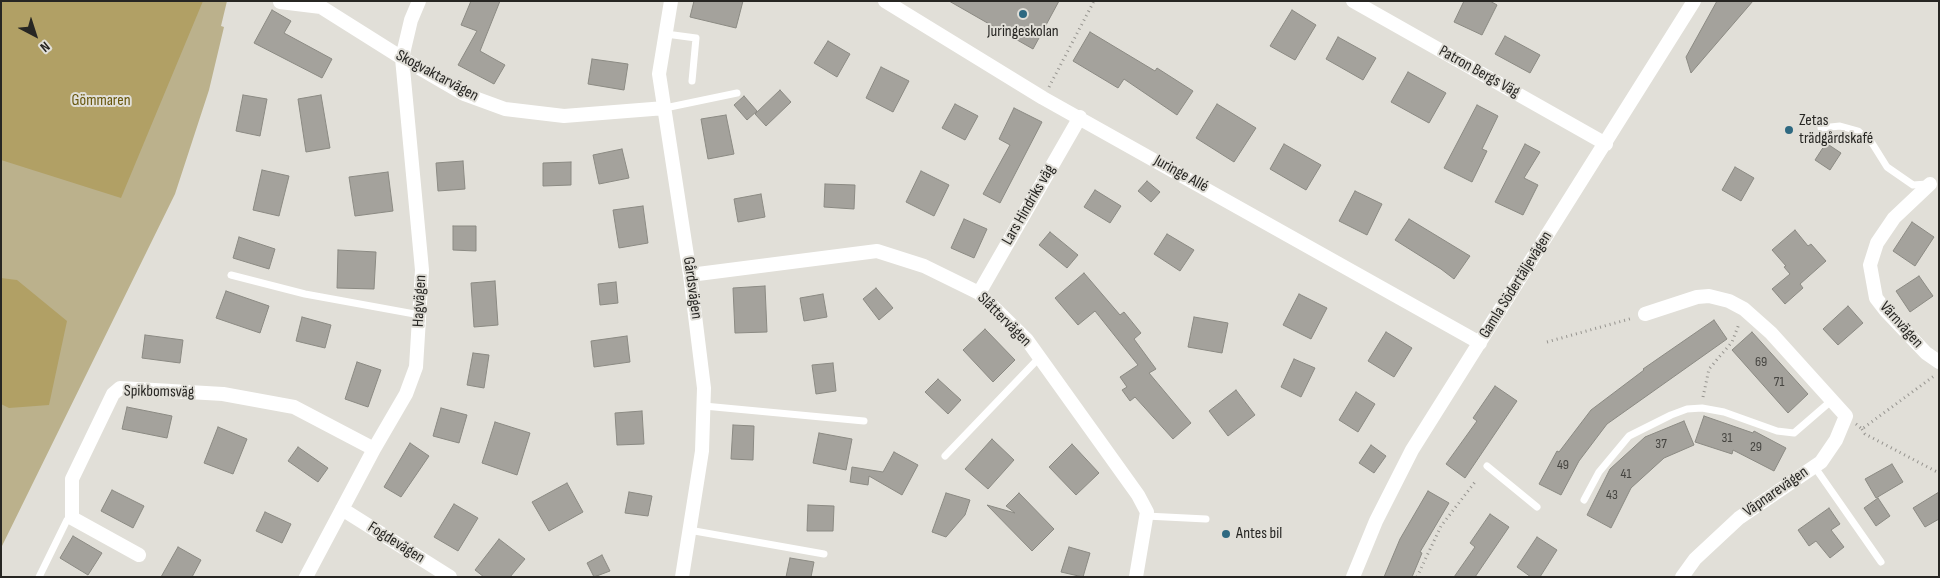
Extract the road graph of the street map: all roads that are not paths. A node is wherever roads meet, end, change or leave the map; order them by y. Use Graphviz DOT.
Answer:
graph roads {
  1 [pos="419,1"];
  2 [pos="671,1"];
  3 [pos="885,1"];
  4 [pos="1353,1"];
  5 [pos="1694,1"];
  6 [pos="280,2"];
  7 [pos="666,34"];
  8 [pos="402,58"];
  9 [pos="692,80"];
  10 [pos="737,93"];
  11 [pos="665,108"];
  12 [pos="1080,117"];
  13 [pos="1821,128"];
  14 [pos="1606,144"];
  15 [pos="1930,184"];
  16 [pos="231,275"];
  17 [pos="690,275"];
  18 [pos="979,293"];
  19 [pos="1645,314"];
  20 [pos="420,315"];
  21 [pos="1480,343"];
  22 [pos="1039,358"];
  23 [pos="1939,362"];
  24 [pos="1831,401"];
  25 [pos="704,406"];
  26 [pos="864,421"];
  27 [pos="374,449"];
  28 [pos="945,456"];
  29 [pos="1814,465"];
  30 [pos="1487,466"];
  31 [pos="1584,500"];
  32 [pos="1537,507"];
  33 [pos="342,509"];
  34 [pos="1146,516"];
  35 [pos="72,518"];
  36 [pos="1206,519"];
  37 [pos="689,530"];
  38 [pos="824,554"];
  39 [pos="139,555"];
  40 [pos="1881,562"];
  41 [pos="1355,576"];
  42 [pos="40,577"];
  43 [pos="306,577"];
  44 [pos="450,577"];
  45 [pos="682,577"];
  46 [pos="1136,577"];
  47 [pos="1682,577"];
  1 -- 8 [label="street, Hagvägen"];
  2 -- 7 [label="street, Gårdsvägen"];
  3 -- 12 [label="street, Juringe Allé"];
  4 -- 14 [label="street, Patron Bergs Väg"];
  5 -- 14 [label="street, Gamla Södertäljevägen"];
  6 -- 8 [label="street, Skogvaktarvägen"];
  7 -- 9 [label="lane"];
  7 -- 11 [label="street, Gårdsvägen"];
  8 -- 11 [label="street, Skogvaktarvägen"];
  8 -- 20 [label="street, Hagvägen"];
  10 -- 11 [label="lane"];
  11 -- 17 [label="street, Gårdsvägen"];
  12 -- 18 [label="street, Lars Hindriks väg"];
  12 -- 21 [label="street, Juringe Allé"];
  13 -- 15 [label="lane"];
  14 -- 21 [label="street, Gamla Södertäljevägen"];
  15 -- 23 [label="street, Värnvägen"];
  16 -- 20 [label="lane"];
  17 -- 18 [label="street, Slåttervägen"];
  17 -- 25 [label="street, Gårdsvägen"];
  18 -- 22 [label="street, Slåttervägen"];
  19 -- 24 [label="street"];
  20 -- 27 [label="street, Hagvägen"];
  21 -- 41 [label="street, Gamla Södertäljevägen"];
  22 -- 28 [label="lane"];
  22 -- 34 [label="street, Slåttervägen"];
  24 -- 29 [label="street, Väpnarevägen"];
  24 -- 31 [label="lane"];
  25 -- 26 [label="lane"];
  25 -- 37 [label="street, Gårdsvägen"];
  27 -- 33 [label="street, Hagvägen"];
  27 -- 35 [label="street, Spikbomsväg"];
  29 -- 40 [label="lane"];
  29 -- 47 [label="street, Väpnarevägen"];
  30 -- 32 [label="lane"];
  33 -- 43 [label="street, Hagvägen"];
  33 -- 44 [label="street, Fogdevägen"];
  34 -- 36 [label="lane"];
  34 -- 46 [label="street"];
  35 -- 39 [label="street"];
  35 -- 42 [label="lane"];
  37 -- 38 [label="lane"];
  37 -- 45 [label="street, Gårdsvägen"];
}
